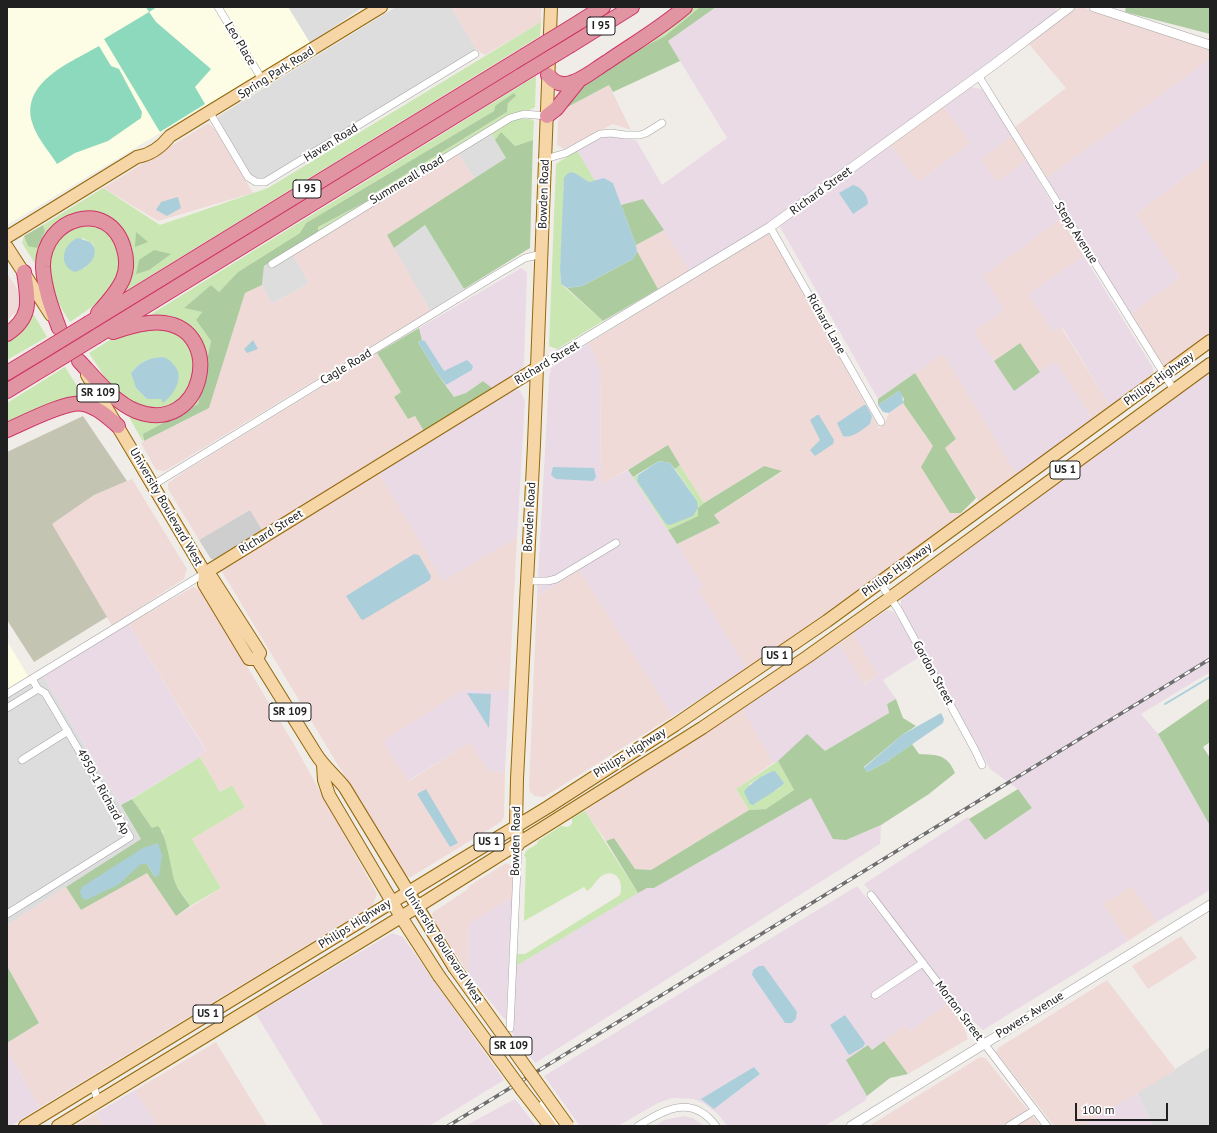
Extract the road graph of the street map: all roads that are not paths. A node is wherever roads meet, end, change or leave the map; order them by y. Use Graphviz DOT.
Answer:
graph roads {
  1 [pos="218,7"];
  2 [pos="381,7"];
  3 [pos="551,7"];
  4 [pos="603,7"];
  5 [pos="632,7"];
  6 [pos="685,7"];
  7 [pos="1070,7"];
  8 [pos="1094,7"];
  9 [pos="1210,45"];
  10 [pos="475,54"];
  11 [pos="548,75"];
  12 [pos="978,75"];
  13 [pos="580,78"];
  14 [pos="263,81"];
  15 [pos="210,114"];
  16 [pos="547,116"];
  17 [pos="662,123"];
  18 [pos="545,159"];
  19 [pos="770,227"];
  20 [pos="7,237"];
  21 [pos="7,247"];
  22 [pos="542,254"];
  23 [pos="272,264"];
  24 [pos="24,272"];
  25 [pos="90,323"];
  26 [pos="59,328"];
  27 [pos="7,334"];
  28 [pos="97,336"];
  29 [pos="1210,341"];
  30 [pos="78,361"];
  31 [pos="1210,364"];
  32 [pos="537,368"];
  33 [pos="7,373"];
  34 [pos="1164,375"];
  35 [pos="1174,390"];
  36 [pos="7,391"];
  37 [pos="1137,394"];
  38 [pos="1148,409"];
  39 [pos="881,422"];
  40 [pos="118,426"];
  41 [pos="7,430"];
  42 [pos="1029,474"];
  43 [pos="153,485"];
  44 [pos="1040,488"];
  45 [pos="1000,495"];
  46 [pos="1010,510"];
  47 [pos="616,543"];
  48 [pos="204,573"];
  49 [pos="527,581"];
  50 [pos="880,583"];
  51 [pos="890,598"];
  52 [pos="32,679"];
  53 [pos="38,689"];
  54 [pos="7,694"];
  55 [pos="714,699"];
  56 [pos="7,708"];
  57 [pos="724,714"];
  58 [pos="68,731"];
  59 [pos="22,760"];
  60 [pos="322,765"];
  61 [pos="982,765"];
  62 [pos="516,825"];
  63 [pos="518,845"];
  64 [pos="407,891"];
  65 [pos="871,895"];
  66 [pos="392,901"];
  67 [pos="1210,904"];
  68 [pos="417,907"];
  69 [pos="7,914"];
  70 [pos="402,917"];
  71 [pos="923,963"];
  72 [pos="875,995"];
  73 [pos="510,1028"];
  74 [pos="983,1044"];
  75 [pos="93,1085"];
  76 [pos="98,1101"];
  77 [pos="543,1104"];
  78 [pos="1034,1110"];
  79 [pos="25,1126"];
  80 [pos="58,1126"];
  81 [pos="550,1126"];
  82 [pos="560,1126"];
  83 [pos="568,1126"];
  84 [pos="638,1126"];
  85 [pos="716,1126"];
  86 [pos="851,1126"];
  87 [pos="1009,1126"];
  88 [pos="1047,1126"];
  1 -- 14 [label="street, Leo Place"];
  2 -- 14 [label="main road, Spring Park Road"];
  3 -- 11 [label="main road, Bowden Road"];
  4 -- 25 [label="highway, I 95, bridge"];
  5 -- 28 [label="highway, I 95, bridge"];
  6 -- 13 [label="highway"];
  7 -- 12 [label="street, Richard Street"];
  8 -- 9 [label="street"];
  10 -- 15 [label="street, Haven Road"];
  11 -- 13 [label="highway"];
  11 -- 16 [label="main road, Bowden Road"];
  12 -- 19 [label="street, Richard Street"];
  12 -- 34 [label="street, Stepp Avenue"];
  13 -- 16 [label="highway"];
  14 -- 15 [label="main road, Spring Park Road"];
  15 -- 20 [label="main road, Spring Park Road"];
  16 -- 18 [label="main road, Bowden Road"];
  16 -- 23 [label="street, Summerall Road"];
  17 -- 18 [label="street"];
  18 -- 22 [label="main road, Bowden Road"];
  19 -- 32 [label="street, Richard Street"];
  19 -- 39 [label="street, Richard Lane"];
  21 -- 24 [label="main road, University Boulevard West / SR 109"];
  22 -- 32 [label="main road, Bowden Road"];
  22 -- 43 [label="street, Cagle Road"];
  24 -- 26 [label="main road, University Boulevard West / SR 109"];
  24 -- 27 [label="highway"];
  25 -- 26 [label="highway"];
  25 -- 33 [label="highway, I 95, bridge"];
  26 -- 30 [label="main road, University Boulevard West / SR 109"];
  28 -- 30 [label="highway"];
  28 -- 36 [label="highway, I 95, bridge"];
  29 -- 34 [label="main road, Philips Highway / US 1"];
  30 -- 40 [label="main road, University Boulevard West / SR 109"];
  31 -- 35 [label="main road, Philips Highway / US 1"];
  32 -- 48 [label="main road, Richard Street"];
  32 -- 49 [label="main road, Bowden Road"];
  34 -- 35 [label="street, Stepp Avenue"];
  34 -- 37 [label="main road, Philips Highway / US 1"];
  35 -- 38 [label="main road, Philips Highway / US 1"];
  37 -- 38 [label="main road"];
  37 -- 42 [label="main road, Philips Highway / US 1"];
  38 -- 44 [label="main road, Philips Highway / US 1"];
  40 -- 41 [label="highway"];
  40 -- 43 [label="main road, University Boulevard West / SR 109"];
  42 -- 44 [label="main road"];
  42 -- 45 [label="main road, Philips Highway / US 1"];
  43 -- 48 [label="main road, University Boulevard West / SR 109"];
  44 -- 46 [label="main road, Philips Highway / US 1"];
  45 -- 46 [label="main road"];
  45 -- 50 [label="main road, Philips Highway / US 1"];
  46 -- 51 [label="main road, Philips Highway / US 1"];
  47 -- 49 [label="street"];
  48 -- 52 [label="street, Richard Street"];
  48 -- 60 [label="main road, University Boulevard West / SR 109"];
  49 -- 62 [label="main road, Bowden Road"];
  50 -- 51 [label="street, Gordon Street"];
  50 -- 55 [label="main road, Philips Highway / US 1"];
  51 -- 57 [label="main road, Philips Highway / US 1"];
  51 -- 61 [label="street, Gordon Street"];
  52 -- 53 [label="street, 4950-1 Richard Ap"];
  52 -- 54 [label="street, Richard Street"];
  53 -- 56 [label="street"];
  53 -- 58 [label="street, 4950-1 Richard Ap"];
  55 -- 57 [label="main road"];
  55 -- 62 [label="main road, Philips Highway / US 1"];
  57 -- 63 [label="main road, Philips Highway / US 1"];
  58 -- 59 [label="street"];
  58 -- 69 [label="street, 4950-1 Richard Ap"];
  60 -- 64 [label="main road, University Boulevard West / SR 109"];
  60 -- 66 [label="main road, University Boulevard West / SR 109"];
  62 -- 63 [label="main road, Bowden Road"];
  62 -- 64 [label="main road, Philips Highway / US 1"];
  63 -- 68 [label="main road, Philips Highway / US 1"];
  63 -- 73 [label="street, Bowden Road"];
  64 -- 66 [label="main road, Philips Highway / US 1"];
  64 -- 68 [label="main road, University Boulevard West / SR 109"];
  65 -- 71 [label="street, Morton Street"];
  66 -- 70 [label="main road, University Boulevard West / SR 109"];
  66 -- 75 [label="main road, Philips Highway / US 1"];
  67 -- 74 [label="street, Powers Avenue"];
  68 -- 70 [label="main road, Philips Highway / US 1"];
  68 -- 83 [label="main road, University Boulevard West / SR 109, bridge"];
  70 -- 76 [label="main road, Philips Highway / US 1"];
  70 -- 81 [label="main road, University Boulevard West / SR 109, bridge"];
  71 -- 72 [label="street"];
  71 -- 74 [label="street, Morton Street"];
  74 -- 78 [label="street, Morton Street"];
  74 -- 86 [label="street, Powers Avenue"];
  75 -- 76 [label="street"];
  75 -- 79 [label="main road, Philips Highway / US 1"];
  76 -- 80 [label="main road, Philips Highway / US 1"];
  77 -- 82 [label="street"];
  78 -- 87 [label="street"];
  78 -- 88 [label="street, Morton Street"];
  84 -- 85 [label="street"];
}
